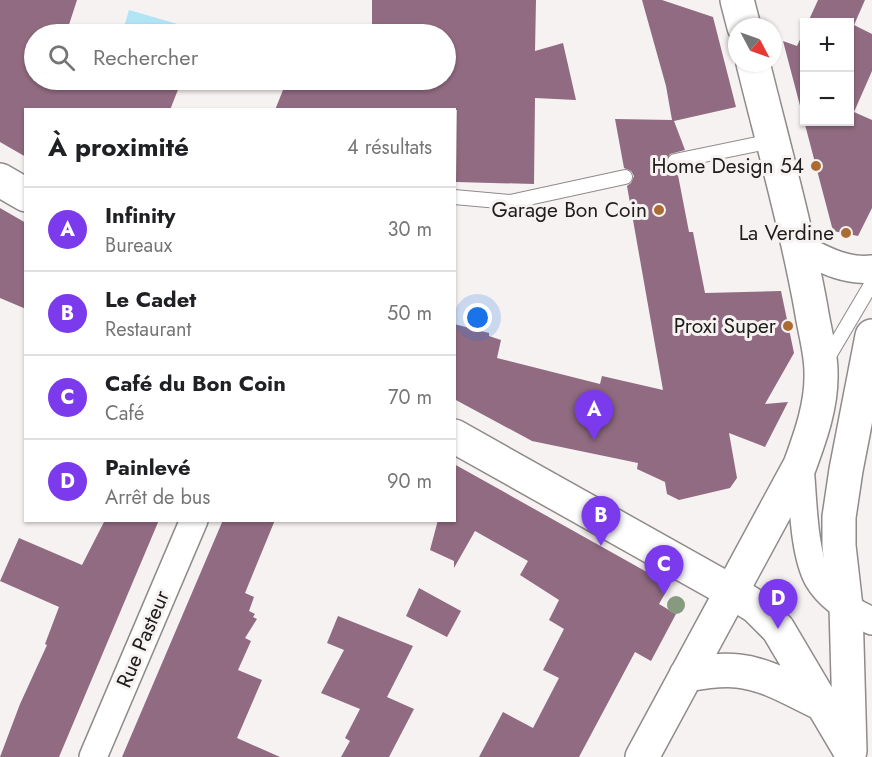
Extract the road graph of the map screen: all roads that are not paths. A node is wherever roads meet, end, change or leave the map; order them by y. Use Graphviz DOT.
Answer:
graph roads {
  1 [pos="737,0"];
  2 [pos="742,18"];
  3 [pos="755,72"];
  4 [pos="772,141"];
  5 [pos="675,161"];
  6 [pos="625,177"];
  7 [pos="0,180"];
  8 [pos="24,194"];
  9 [pos="456,197"];
  10 [pos="799,247"];
  11 [pos="872,269"];
  12 [pos="872,283"];
  13 [pos="872,336"];
  14 [pos="821,370"];
  15 [pos="456,437"];
  16 [pos="800,465"];
  17 [pos="193,522"];
  18 [pos="732,592"];
  19 [pos="859,614"];
  20 [pos="686,675"];
  21 [pos="822,704"];
  22 [pos="851,754"];
  23 [pos="93,757"];
  24 [pos="642,757"];
  1 -- 2 [label="main road"];
  3 -- 4 [label="main road"];
  4 -- 5 [label="lane"];
  4 -- 10 [label="main road"];
  6 -- 9 [label="lane"];
  7 -- 8 [label="main road"];
  10 -- 11 [label="street"];
  10 -- 14 [label="main road"];
  12 -- 14 [label="lane"];
  13 -- 19 [label="main road"];
  14 -- 16 [label="main road"];
  15 -- 18 [label="main road"];
  16 -- 18 [label="main road"];
  16 -- 19 [label="street"];
  17 -- 23 [label="street, Rue Pasteur"];
  18 -- 20 [label="main road"];
  18 -- 21 [label="main road"];
  19 -- 22 [label="main road"];
  20 -- 21 [label="main road"];
  20 -- 24 [label="main road"];
  21 -- 22 [label="main road"];
}
